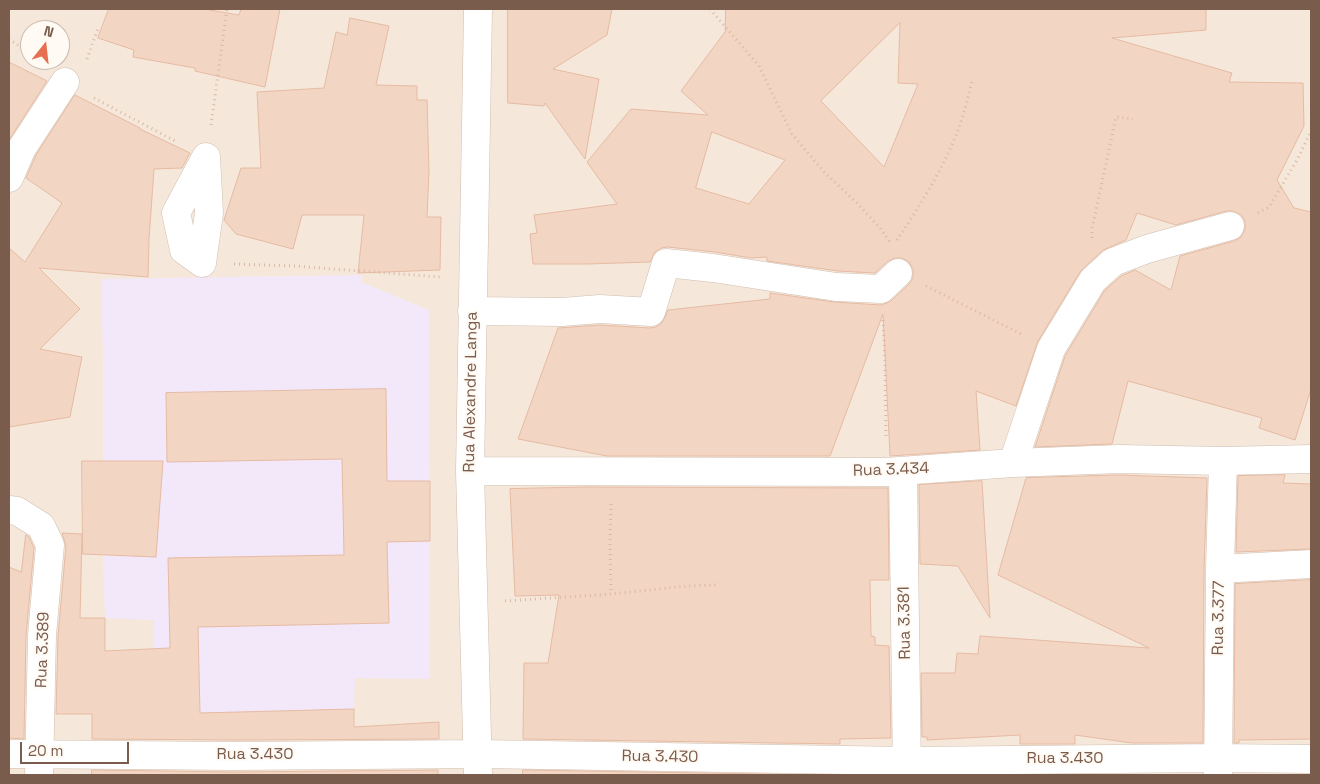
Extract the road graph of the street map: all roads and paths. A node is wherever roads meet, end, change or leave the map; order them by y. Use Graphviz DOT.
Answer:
graph roads {
  1 [pos="226,9"];
  2 [pos="478,9"];
  3 [pos="710,9"];
  4 [pos="98,28"];
  5 [pos="9,39"];
  6 [pos="20,46"];
  7 [pos="86,62"];
  8 [pos="972,81"];
  9 [pos="65,82"];
  10 [pos="94,98"];
  11 [pos="1133,119"];
  12 [pos="1311,131"];
  13 [pos="206,158"];
  14 [pos="9,178"];
  15 [pos="1230,226"];
  16 [pos="1113,262"];
  17 [pos="202,263"];
  18 [pos="473,279"];
  19 [pos="889,281"];
  20 [pos="472,311"];
  21 [pos="1051,349"];
  22 [pos="1311,459"];
  23 [pos="1223,461"];
  24 [pos="1013,462"];
  25 [pos="470,471"];
  26 [pos="610,471"];
  27 [pos="895,472"];
  28 [pos="9,510"];
  29 [pos="1311,564"];
  30 [pos="1220,569"];
  31 [pos="716,585"];
  32 [pos="611,594"];
  33 [pos="474,604"];
  34 [pos="9,754"];
  35 [pos="1311,759"];
  36 [pos="39,765"];
  37 [pos="479,765"];
  38 [pos="1218,767"];
  39 [pos="907,768"];
  1 -- 13 [label="path"];
  2 -- 18 [label="street, Rua Alexandre Langa"];
  3 -- 8 [label="path"];
  4 -- 7 [label="path"];
  5 -- 6 [label="path"];
  9 -- 14 [label="street"];
  10 -- 13 [label="path"];
  11 -- 16 [label="path"];
  12 -- 15 [label="path"];
  13 -- 17 [label="street"];
  15 -- 16 [label="street"];
  16 -- 21 [label="street"];
  17 -- 18 [label="path"];
  18 -- 20 [label="street, Rua Alexandre Langa"];
  19 -- 20 [label="street"];
  19 -- 21 [label="path"];
  19 -- 27 [label="path"];
  20 -- 25 [label="street, Rua Alexandre Langa"];
  21 -- 24 [label="street"];
  22 -- 23 [label="street, Rua 3.434"];
  23 -- 24 [label="street, Rua 3.434"];
  23 -- 30 [label="street, Rua 3.377"];
  24 -- 27 [label="street, Rua 3.434"];
  25 -- 26 [label="street, Rua 3.434"];
  25 -- 33 [label="street, Rua Alexandre Langa"];
  26 -- 27 [label="street, Rua 3.434"];
  26 -- 32 [label="path"];
  27 -- 39 [label="street, Rua 3.381"];
  28 -- 36 [label="street, Rua 3.389"];
  29 -- 30 [label="street"];
  30 -- 38 [label="street, Rua 3.377"];
  31 -- 32 [label="path"];
  32 -- 33 [label="path"];
  33 -- 37 [label="street, Rua Alexandre Langa"];
  34 -- 36 [label="street, Rua 3.430"];
  35 -- 38 [label="street, Rua 3.430"];
  36 -- 37 [label="street, Rua 3.430"];
  37 -- 39 [label="street, Rua 3.430"];
  38 -- 39 [label="street, Rua 3.430"];
}
